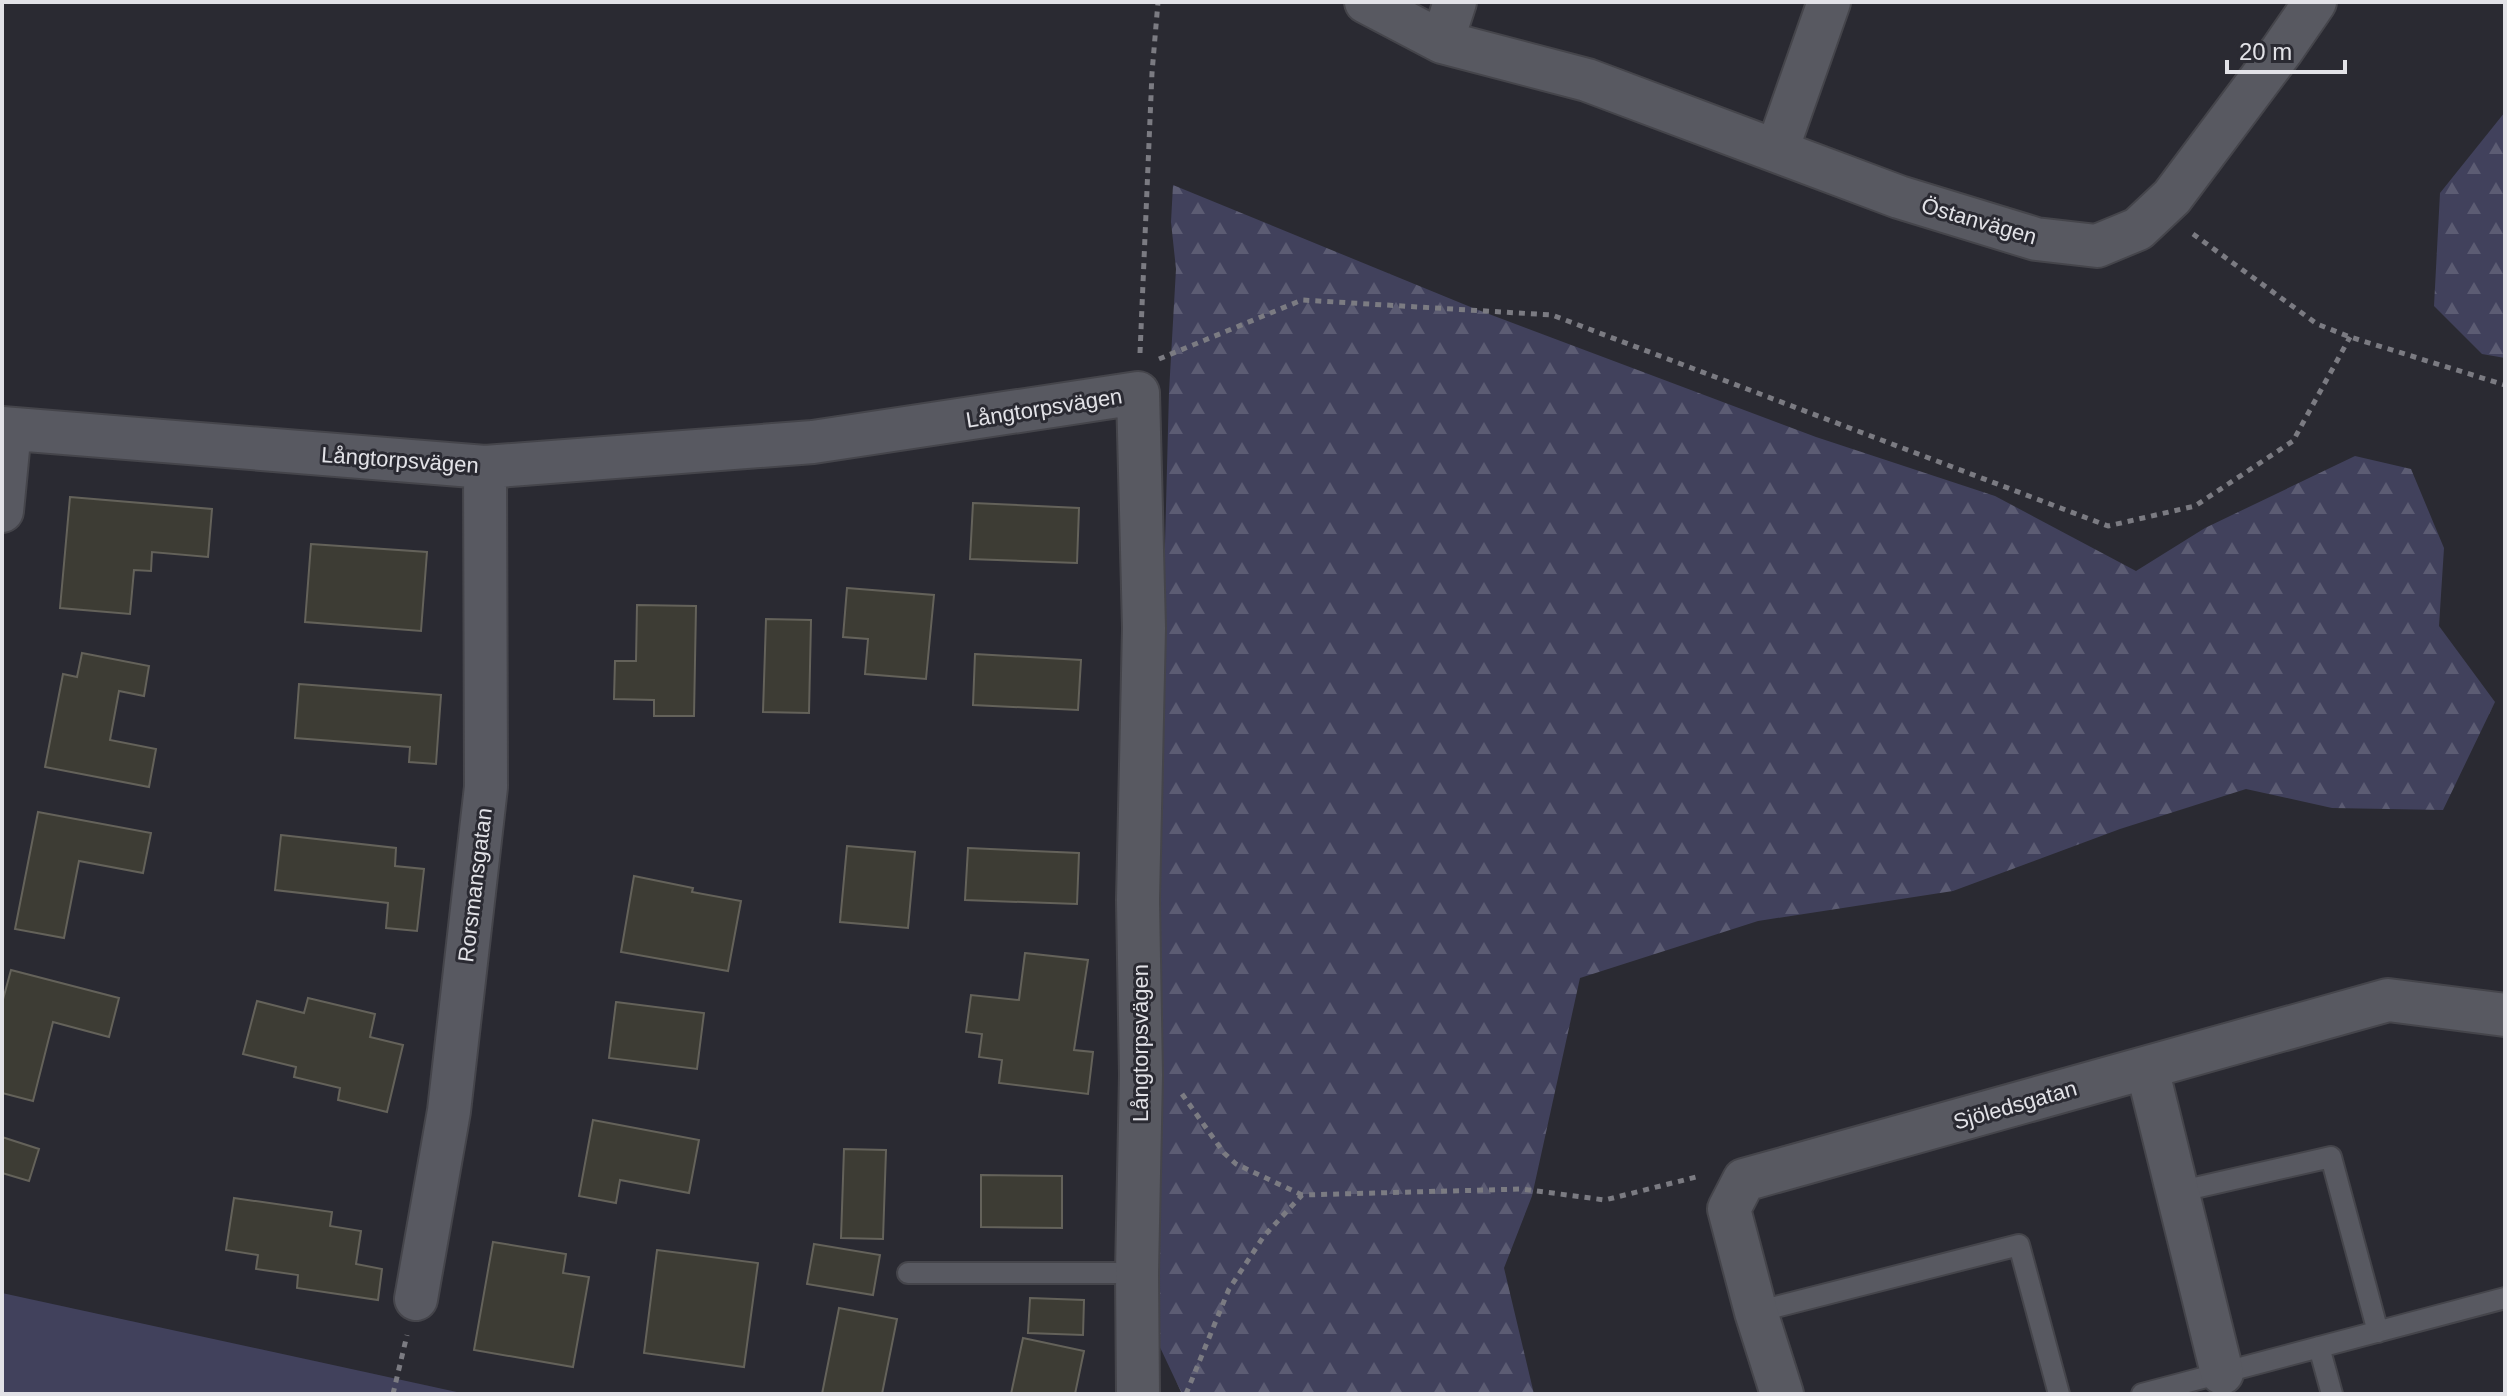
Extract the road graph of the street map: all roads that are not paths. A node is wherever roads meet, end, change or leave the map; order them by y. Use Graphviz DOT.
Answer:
graph roads {
  1 [pos="1366,2"];
  2 [pos="1455,2"];
  3 [pos="1829,2"];
  4 [pos="2315,2"];
  5 [pos="1442,42"];
  6 [pos="1777,150"];
  7 [pos="6,429"];
  8 [pos="485,467"];
  9 [pos="2,511"];
  10 [pos="2505,1015"];
  11 [pos="2147,1068"];
  12 [pos="2177,1192"];
  13 [pos="908,1273"];
  14 [pos="1137,1273"];
  15 [pos="2505,1298"];
  16 [pos="416,1299"];
  17 [pos="1756,1312"];
  18 [pos="2378,1332"];
  19 [pos="2319,1347"];
  20 [pos="2222,1373"];
  21 [pos="1138,1394"];
  22 [pos="1782,1394"];
  23 [pos="2059,1394"];
  24 [pos="2142,1394"];
  25 [pos="2332,1394"];
  1 -- 5 [label="street, Östanvägen"];
  2 -- 5 [label="street"];
  3 -- 6 [label="street"];
  4 -- 6 [label="street, Östanvägen"];
  5 -- 6 [label="street, Östanvägen"];
  7 -- 8 [label="street, Långtorpsvägen"];
  7 -- 9 [label="street"];
  8 -- 14 [label="street, Långtorpsvägen"];
  8 -- 16 [label="street, Rorsmansgatan"];
  10 -- 11 [label="street, Sjöledsgatan"];
  11 -- 12 [label="street"];
  11 -- 17 [label="street, Sjöledsgatan"];
  12 -- 18 [label="lane"];
  12 -- 20 [label="street"];
  13 -- 14 [label="lane"];
  14 -- 21 [label="street, Långtorpsvägen"];
  15 -- 18 [label="lane"];
  17 -- 22 [label="street"];
  17 -- 23 [label="lane"];
  18 -- 19 [label="lane"];
  19 -- 20 [label="lane"];
  19 -- 25 [label="lane"];
  20 -- 24 [label="lane"];
}
